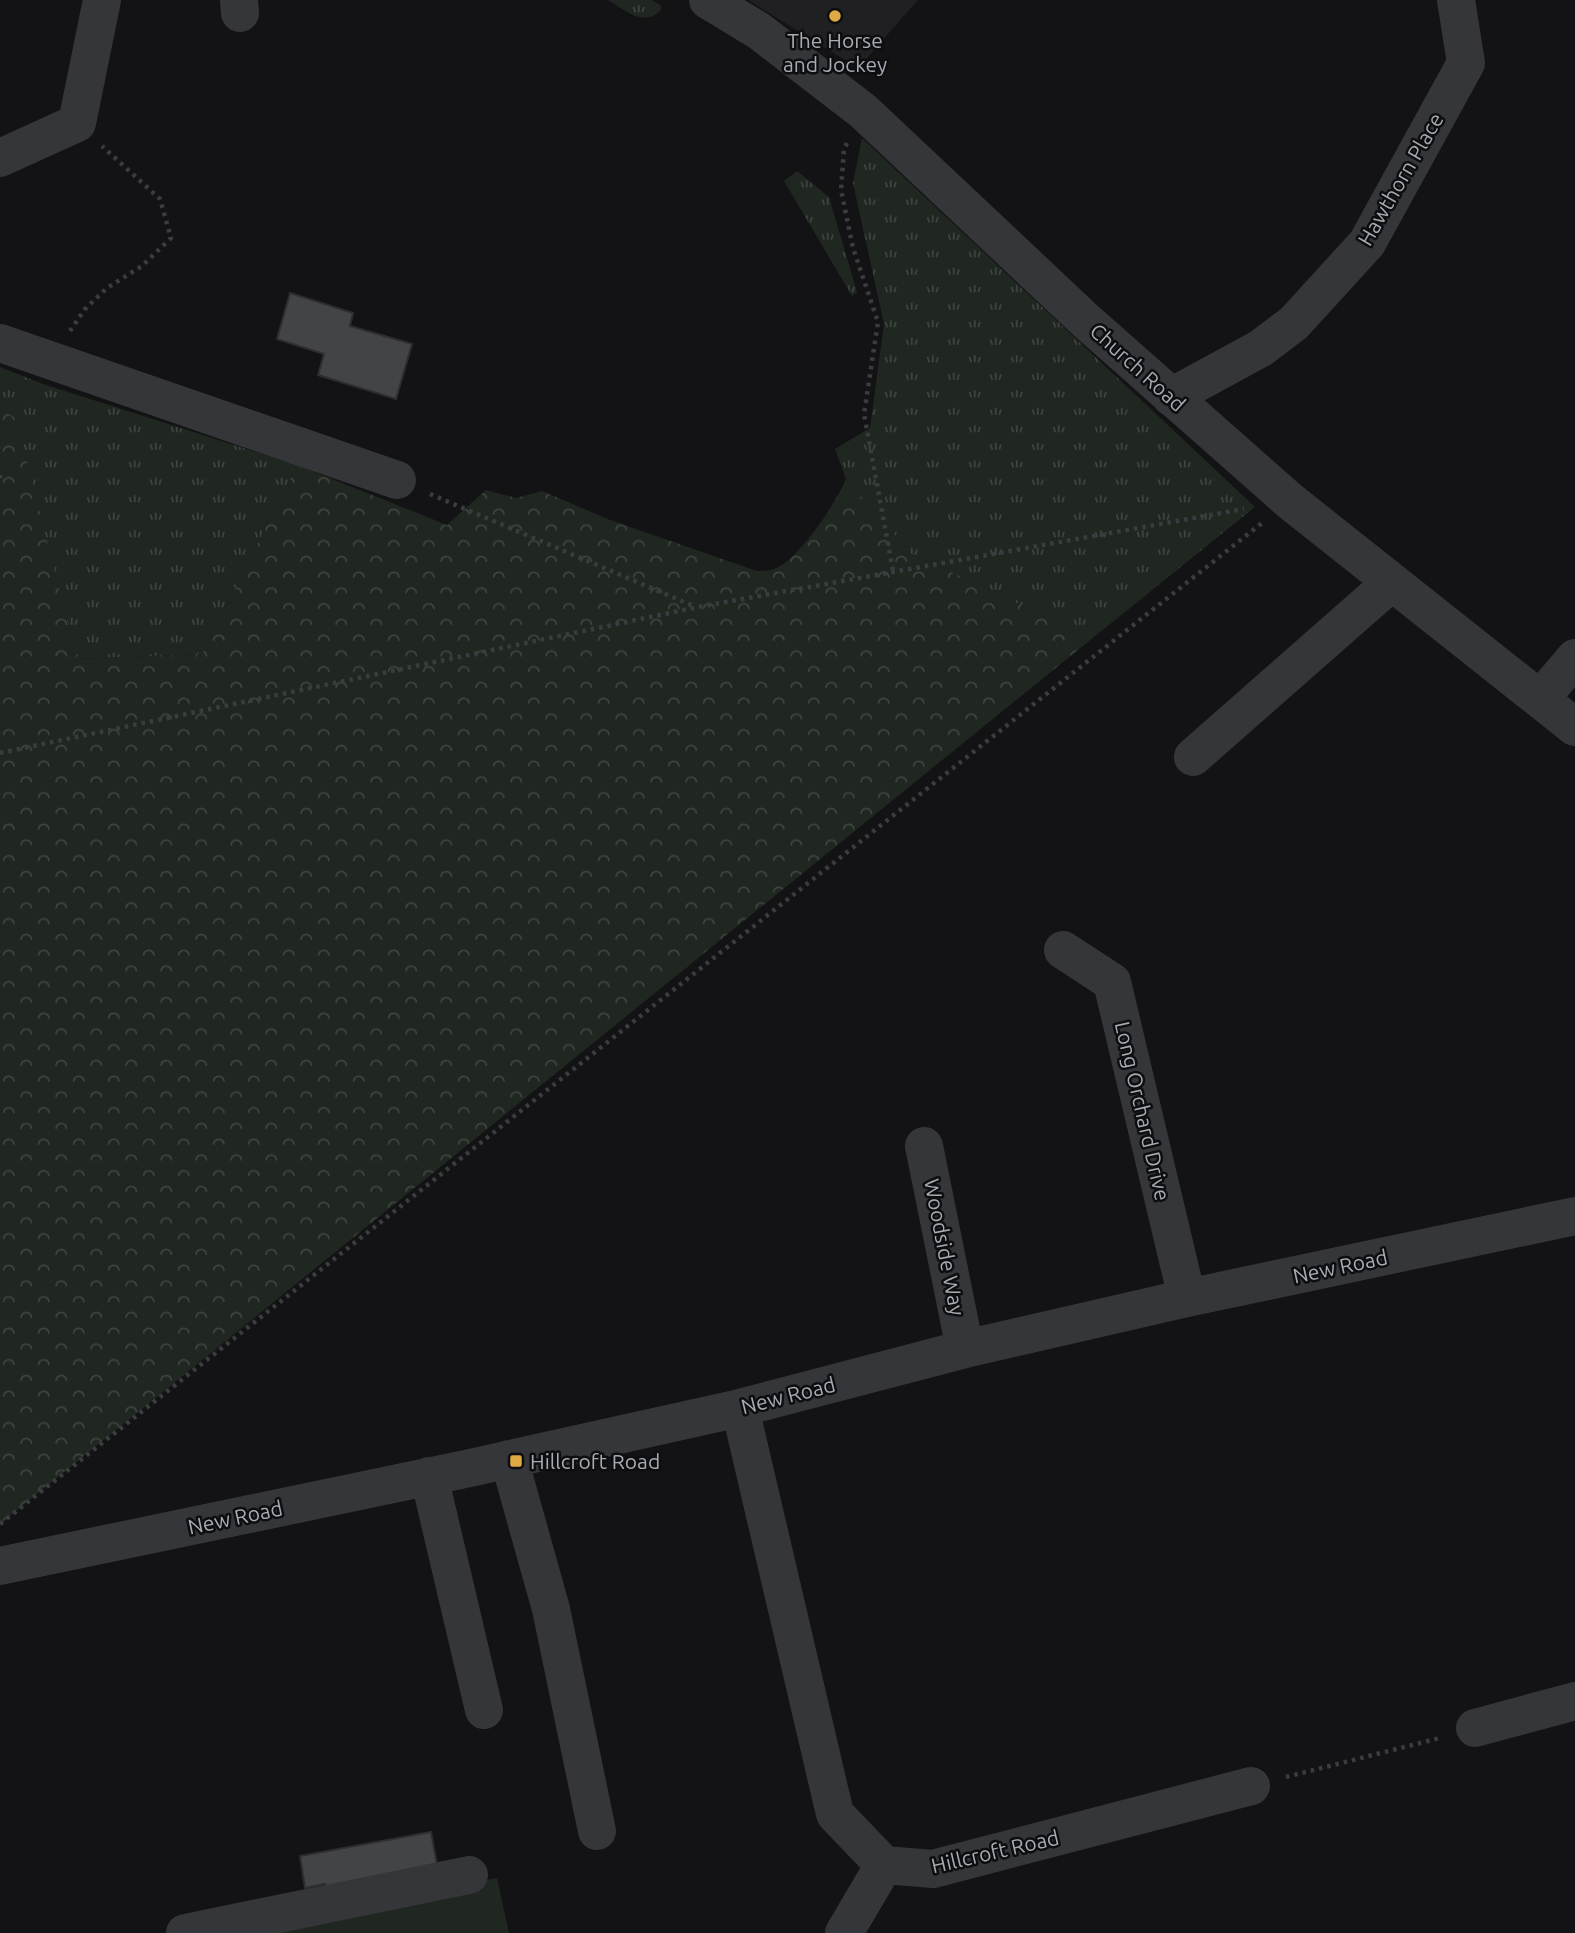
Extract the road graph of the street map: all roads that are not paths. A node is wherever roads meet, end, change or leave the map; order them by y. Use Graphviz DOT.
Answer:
graph roads {
  1 [pos="102,0"];
  2 [pos="708,0"];
  3 [pos="1456,0"];
  4 [pos="0,158"];
  5 [pos="0,343"];
  6 [pos="1171,397"];
  7 [pos="397,480"];
  8 [pos="1392,582"];
  9 [pos="1575,657"];
  10 [pos="1540,699"];
  11 [pos="1575,727"];
  12 [pos="1193,757"];
  13 [pos="1063,950"];
  14 [pos="924,1146"];
  15 [pos="1575,1216"];
  16 [pos="1187,1298"];
  17 [pos="965,1349"];
  18 [pos="740,1408"];
  19 [pos="509,1459"];
  20 [pos="429,1476"];
  21 [pos="0,1566"];
  22 [pos="1575,1701"];
  23 [pos="484,1710"];
  24 [pos="1475,1728"];
  25 [pos="1251,1786"];
  26 [pos="597,1831"];
  27 [pos="884,1865"];
  28 [pos="469,1875"];
  29 [pos="185,1933"];
  30 [pos="844,1933"];
  1 -- 4 [label="street"];
  2 -- 6 [label="street, Church Road"];
  3 -- 6 [label="street, Hawthorn Place"];
  5 -- 7 [label="street"];
  6 -- 8 [label="street, Church Road"];
  8 -- 10 [label="street, Church Road"];
  8 -- 12 [label="street"];
  9 -- 10 [label="street"];
  10 -- 11 [label="street, Church Road"];
  13 -- 16 [label="street, Long Orchard Drive"];
  14 -- 17 [label="street, Woodside Way"];
  15 -- 16 [label="street, New Road"];
  16 -- 17 [label="street, New Road"];
  17 -- 18 [label="street, New Road"];
  18 -- 19 [label="street, New Road"];
  18 -- 27 [label="street"];
  19 -- 20 [label="street, New Road"];
  19 -- 26 [label="street"];
  20 -- 21 [label="street, New Road"];
  20 -- 23 [label="street"];
  22 -- 24 [label="street"];
  25 -- 27 [label="street, Hillcroft Road"];
  27 -- 30 [label="street"];
  28 -- 29 [label="street"];
}
